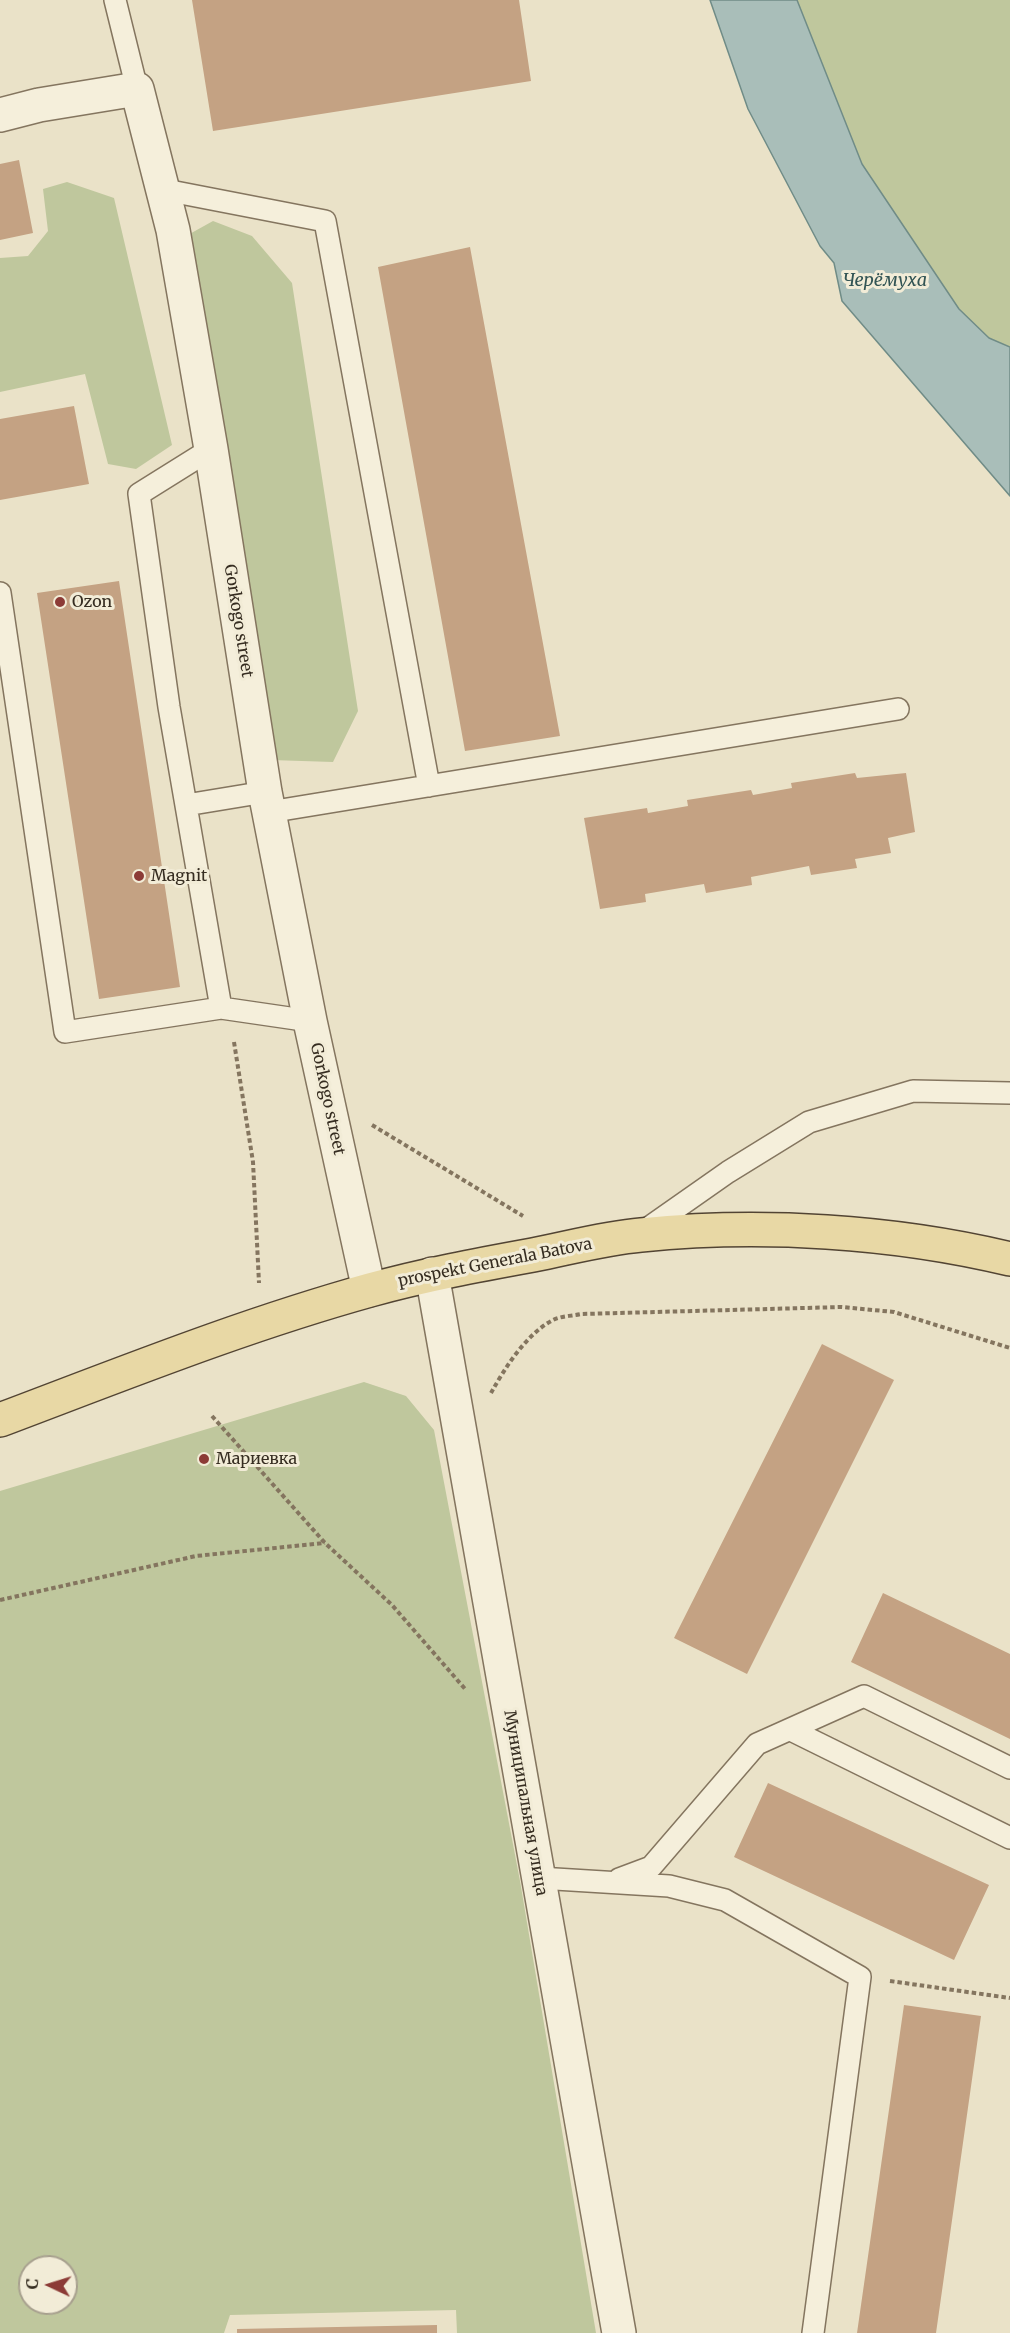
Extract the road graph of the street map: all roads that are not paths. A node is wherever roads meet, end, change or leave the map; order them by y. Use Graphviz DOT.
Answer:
graph roads {
  1 [pos="115,0"];
  2 [pos="137,89"];
  3 [pos="0,115"];
  4 [pos="165,190"];
  5 [pos="211,449"];
  6 [pos="0,593"];
  7 [pos="898,709"];
  8 [pos="429,786"];
  9 [pos="267,802"];
  10 [pos="186,805"];
  11 [pos="225,1009"];
  12 [pos="310,1021"];
  13 [pos="1010,1093"];
  14 [pos="639,1235"];
  15 [pos="1010,1258"];
  16 [pos="432,1274"];
  17 [pos="369,1290"];
  18 [pos="0,1420"];
  19 [pos="791,1730"];
  20 [pos="1010,1768"];
  21 [pos="1010,1838"];
  22 [pos="539,1878"];
  23 [pos="610,1882"];
  24 [pos="619,2333"];
  25 [pos="813,2333"];
  1 -- 2 [label="lane"];
  2 -- 3 [label="street"];
  2 -- 4 [label="street, Gorkogo street"];
  4 -- 5 [label="street, Gorkogo street"];
  4 -- 8 [label="lane"];
  5 -- 9 [label="street, Gorkogo street"];
  5 -- 10 [label="lane"];
  6 -- 11 [label="lane"];
  7 -- 8 [label="lane"];
  8 -- 9 [label="lane"];
  9 -- 10 [label="lane"];
  9 -- 12 [label="street, Gorkogo street"];
  10 -- 11 [label="lane"];
  11 -- 12 [label="lane"];
  12 -- 17 [label="street, Gorkogo street"];
  13 -- 14 [label="lane"];
  14 -- 15 [label="main road, prospekt Generala Batova"];
  14 -- 16 [label="main road, prospekt Generala Batova"];
  16 -- 17 [label="main road, prospekt Generala Batova"];
  16 -- 22 [label="street, Муниципальная улица"];
  17 -- 18 [label="main road, prospekt Generala Batova"];
  19 -- 20 [label="lane"];
  19 -- 21 [label="lane"];
  19 -- 23 [label="lane"];
  22 -- 23 [label="lane"];
  22 -- 24 [label="street, Муниципальная улица"];
  23 -- 25 [label="lane"];
}
